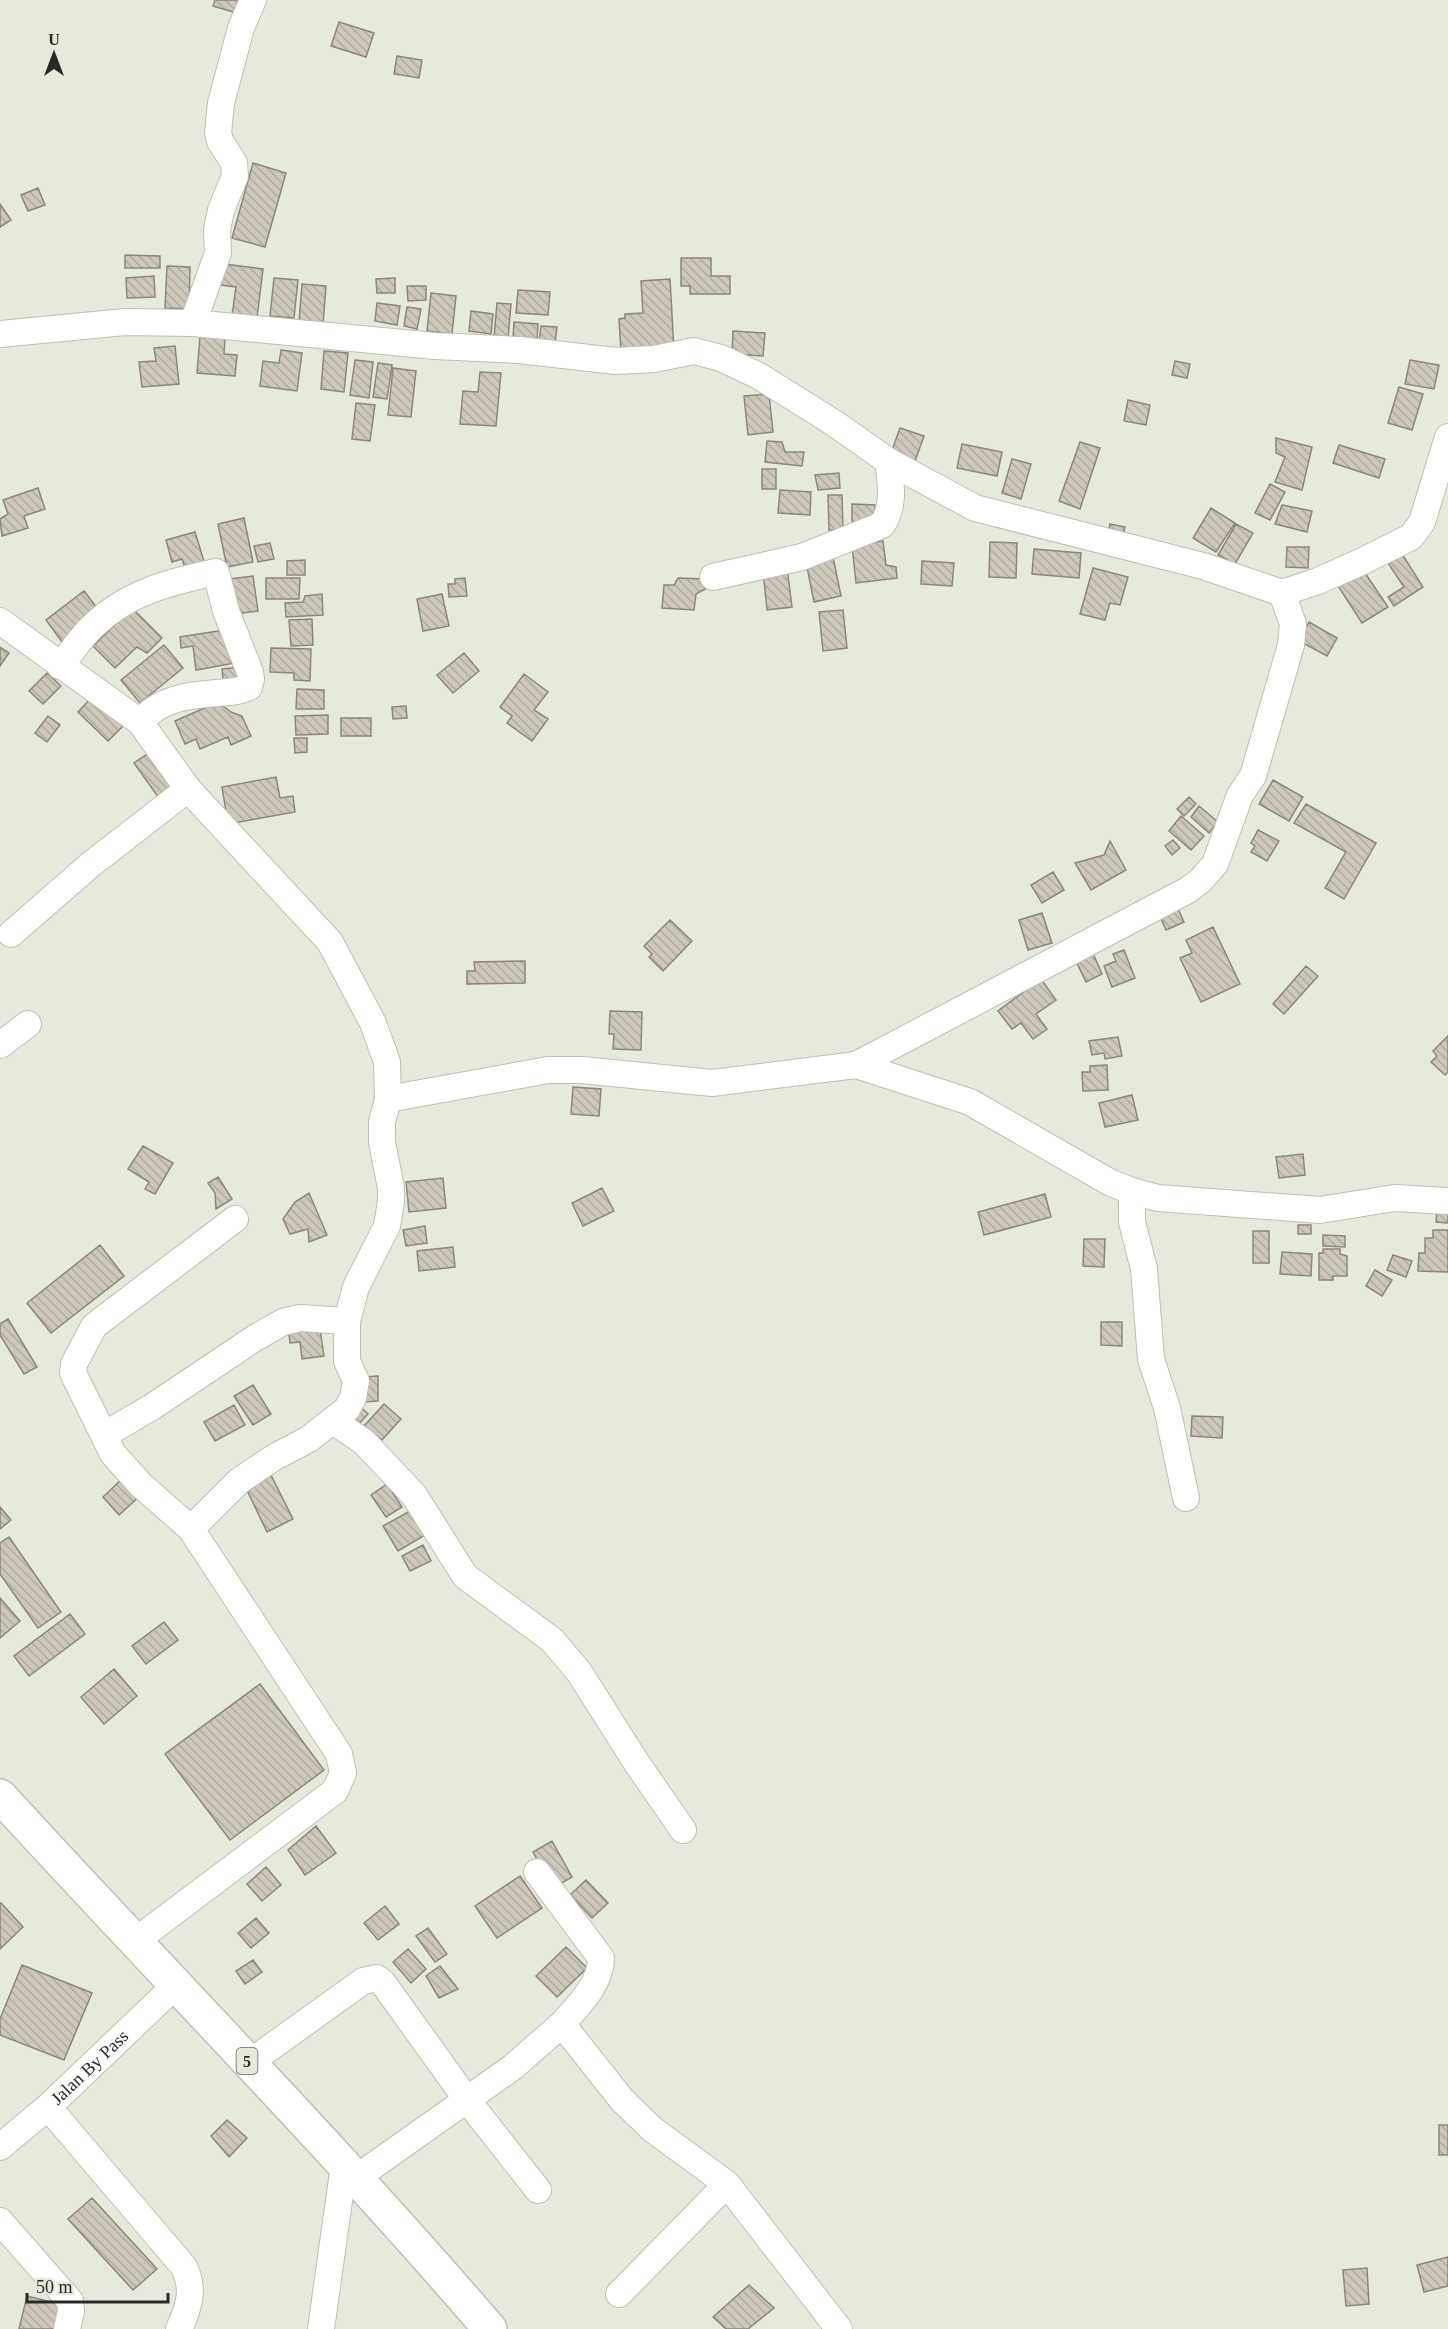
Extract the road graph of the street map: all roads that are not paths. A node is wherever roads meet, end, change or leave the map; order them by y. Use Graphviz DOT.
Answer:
graph roads {
  1 [pos="253,0"];
  2 [pos="193,323"];
  3 [pos="0,334"];
  4 [pos="1448,437"];
  5 [pos="888,461"];
  6 [pos="1439,499"];
  7 [pos="712,577"];
  8 [pos="1282,593"];
  9 [pos="0,621"];
  10 [pos="60,666"];
  11 [pos="140,722"];
  12 [pos="188,789"];
  13 [pos="11,934"];
  14 [pos="28,1024"];
  15 [pos="0,1045"];
  16 [pos="856,1065"];
  17 [pos="388,1098"];
  18 [pos="1132,1191"];
  19 [pos="1448,1202"];
  20 [pos="235,1220"];
  21 [pos="346,1321"];
  22 [pos="333,1421"];
  23 [pos="104,1436"];
  24 [pos="1186,1497"];
  25 [pos="191,1530"];
  26 [pos="0,1796"];
  27 [pos="683,1830"];
  28 [pos="537,1872"];
  29 [pos="134,1942"];
  30 [pos="176,1985"];
  31 [pos="562,2024"];
  32 [pos="249,2063"];
  33 [pos="467,2100"];
  34 [pos="48,2107"];
  35 [pos="0,2147"];
  36 [pos="350,2172"];
  37 [pos="727,2184"];
  38 [pos="538,2190"];
  39 [pos="0,2221"];
  40 [pos="619,2294"];
  41 [pos="67,2329"];
  42 [pos="179,2329"];
  43 [pos="321,2329"];
  44 [pos="490,2329"];
  45 [pos="839,2329"];
  1 -- 2 [label="street"];
  2 -- 3 [label="street"];
  2 -- 5 [label="street"];
  4 -- 6 [label="street"];
  5 -- 7 [label="street"];
  5 -- 8 [label="street"];
  6 -- 8 [label="street"];
  8 -- 16 [label="street"];
  9 -- 10 [label="street"];
  10 -- 11 [label="street"];
  10 -- 11 [label="street"];
  11 -- 12 [label="street"];
  12 -- 13 [label="street"];
  12 -- 17 [label="street"];
  14 -- 15 [label="street"];
  16 -- 17 [label="street"];
  16 -- 18 [label="street"];
  17 -- 21 [label="street"];
  18 -- 19 [label="street"];
  18 -- 24 [label="street"];
  20 -- 23 [label="street"];
  21 -- 22 [label="street"];
  21 -- 23 [label="street"];
  22 -- 25 [label="street"];
  22 -- 27 [label="street"];
  23 -- 25 [label="street"];
  25 -- 29 [label="street"];
  26 -- 29 [label="highway, 5"];
  28 -- 31 [label="street"];
  29 -- 30 [label="highway, 5"];
  30 -- 32 [label="highway, 5"];
  30 -- 34 [label="street, Jalan By Pass"];
  31 -- 33 [label="street"];
  31 -- 37 [label="street"];
  32 -- 33 [label="street"];
  32 -- 36 [label="highway, 5"];
  33 -- 36 [label="street"];
  33 -- 38 [label="street"];
  34 -- 35 [label="street, Jalan By Pass"];
  34 -- 42 [label="street"];
  36 -- 43 [label="street"];
  36 -- 44 [label="highway, 5"];
  37 -- 40 [label="street"];
  37 -- 45 [label="street"];
  39 -- 41 [label="street"];
}
